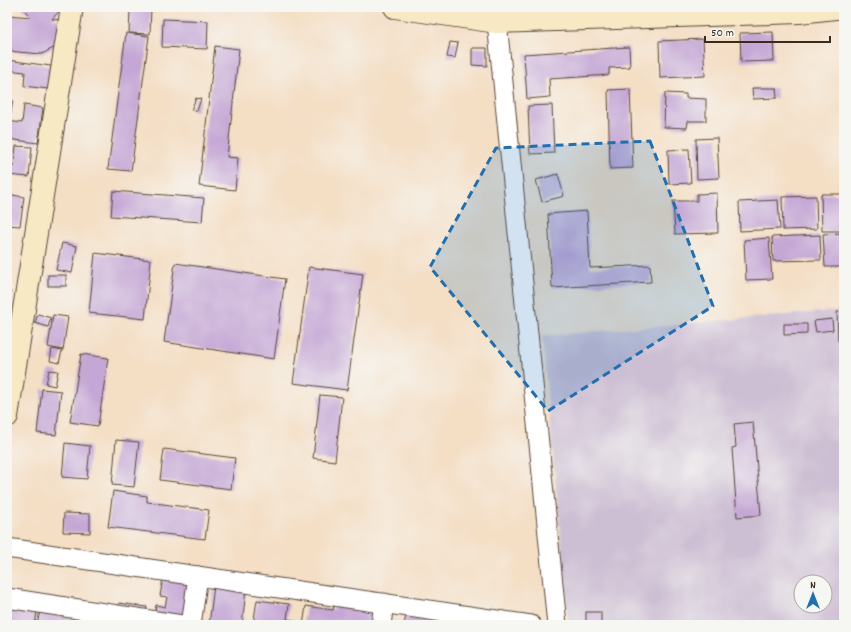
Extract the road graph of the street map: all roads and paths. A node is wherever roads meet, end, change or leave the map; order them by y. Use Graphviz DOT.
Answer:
graph roads {
  1 [pos="72,7"];
  2 [pos="395,7"];
  3 [pos="844,7"];
  4 [pos="756,10"];
  5 [pos="799,10"];
  6 [pos="602,13"];
  7 [pos="496,15"];
  8 [pos="9,391"];
  9 [pos="7,416"];
  10 [pos="7,548"];
  11 [pos="198,576"];
  12 [pos="7,598"];
  13 [pos="384,604"];
  14 [pos="182,625"];
  15 [pos="191,625"];
  16 [pos="381,625"];
  17 [pos="531,625"];
  18 [pos="557,625"];
  1 -- 8 [label="street"];
  2 -- 7 [label="street"];
  3 -- 5 [label="street"];
  4 -- 5 [label="street"];
  4 -- 6 [label="street"];
  6 -- 7 [label="street"];
  7 -- 18 [label="street"];
  8 -- 9 [label="street"];
  10 -- 11 [label="street"];
  11 -- 13 [label="street"];
  11 -- 15 [label="street"];
  12 -- 14 [label="street"];
  13 -- 16 [label="street"];
  13 -- 17 [label="street"];
}
